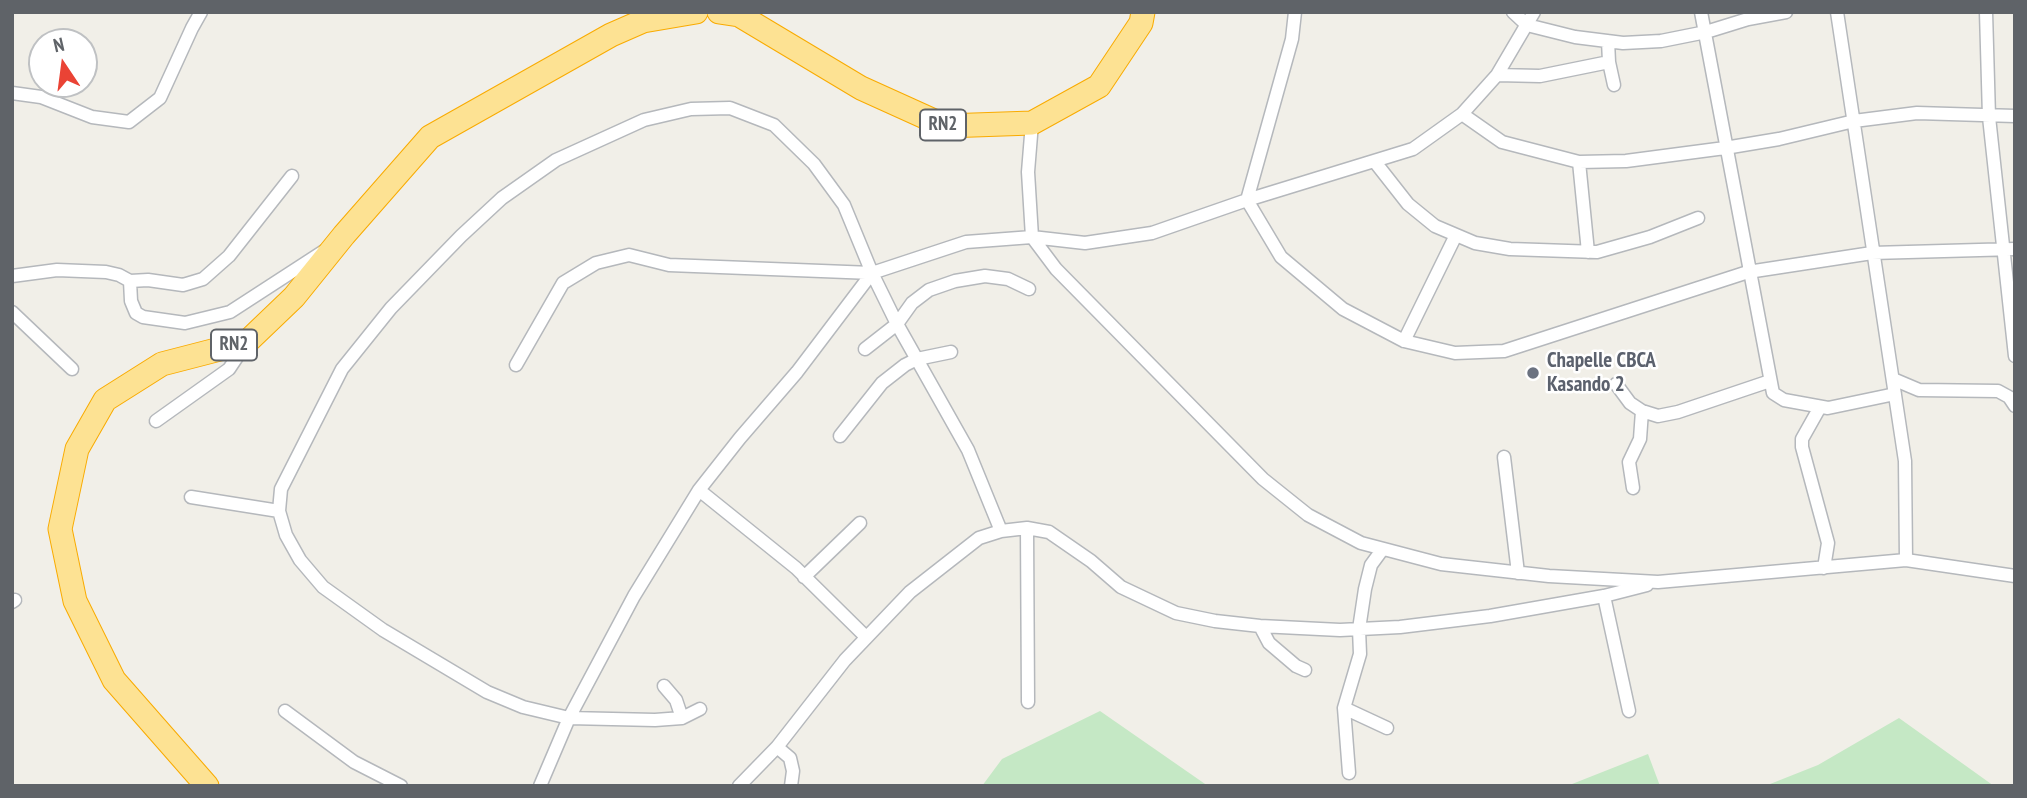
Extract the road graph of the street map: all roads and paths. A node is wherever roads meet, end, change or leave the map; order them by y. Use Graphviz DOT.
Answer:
graph roads {
  1 [pos="201,12"];
  2 [pos="696,12"];
  3 [pos="1143,12"];
  4 [pos="1295,12"];
  5 [pos="1513,12"];
  6 [pos="1534,12"];
  7 [pos="1700,12"];
  8 [pos="1786,12"];
  9 [pos="1837,12"];
  10 [pos="1986,12"];
  11 [pos="732,13"];
  12 [pos="641,17"];
  13 [pos="1527,24"];
  14 [pos="1706,32"];
  15 [pos="1608,41"];
  16 [pos="1609,62"];
  17 [pos="1497,75"];
  18 [pos="1614,85"];
  19 [pos="12,93"];
  20 [pos="1462,114"];
  21 [pos="2015,116"];
  22 [pos="1989,117"];
  23 [pos="1854,121"];
  24 [pos="1032,123"];
  25 [pos="1725,148"];
  26 [pos="1375,162"];
  27 [pos="1579,162"];
  28 [pos="292,176"];
  29 [pos="1247,200"];
  30 [pos="1698,218"];
  31 [pos="344,235"];
  32 [pos="1456,235"];
  33 [pos="1032,237"];
  34 [pos="2008,249"];
  35 [pos="1588,251"];
  36 [pos="1872,253"];
  37 [pos="1748,272"];
  38 [pos="872,273"];
  39 [pos="12,276"];
  40 [pos="130,281"];
  41 [pos="1029,289"];
  42 [pos="12,312"];
  43 [pos="897,324"];
  44 [pos="1404,341"];
  45 [pos="247,342"];
  46 [pos="866,349"];
  47 [pos="951,352"];
  48 [pos="2015,356"];
  49 [pos="917,359"];
  50 [pos="516,365"];
  51 [pos="72,369"];
  52 [pos="1893,379"];
  53 [pos="1770,381"];
  54 [pos="1616,384"];
  55 [pos="1895,394"];
  56 [pos="1820,407"];
  57 [pos="2015,407"];
  58 [pos="1642,411"];
  59 [pos="156,421"];
  60 [pos="840,436"];
  61 [pos="1504,457"];
  62 [pos="1633,488"];
  63 [pos="699,490"];
  64 [pos="191,498"];
  65 [pos="279,511"];
  66 [pos="860,523"];
  67 [pos="1027,528"];
  68 [pos="1001,531"];
  69 [pos="1382,550"];
  70 [pos="1906,560"];
  71 [pos="1824,568"];
  72 [pos="1518,573"];
  73 [pos="2015,576"];
  74 [pos="804,577"];
  75 [pos="1658,582"];
  76 [pos="1604,596"];
  77 [pos="1260,626"];
  78 [pos="1359,629"];
  79 [pos="865,636"];
  80 [pos="1305,670"];
  81 [pos="664,686"];
  82 [pos="1028,702"];
  83 [pos="1344,708"];
  84 [pos="700,709"];
  85 [pos="285,711"];
  86 [pos="1629,711"];
  87 [pos="569,718"];
  88 [pos="682,718"];
  89 [pos="1387,728"];
  90 [pos="777,747"];
  91 [pos="1349,773"];
  92 [pos="207,786"];
  93 [pos="401,786"];
  94 [pos="540,786"];
  95 [pos="739,786"];
  96 [pos="791,786"];
  1 -- 19 [label="street"];
  2 -- 12 [label="highway, RN2"];
  3 -- 24 [label="highway, RN2"];
  4 -- 29 [label="street"];
  5 -- 13 [label="street"];
  6 -- 13 [label="street"];
  7 -- 14 [label="street"];
  8 -- 14 [label="street"];
  9 -- 23 [label="street"];
  10 -- 22 [label="street"];
  11 -- 24 [label="highway, RN2"];
  12 -- 31 [label="highway, RN2"];
  13 -- 15 [label="street"];
  13 -- 17 [label="street"];
  14 -- 15 [label="street"];
  14 -- 25 [label="street"];
  15 -- 16 [label="street"];
  16 -- 17 [label="street"];
  16 -- 18 [label="street"];
  17 -- 20 [label="street"];
  20 -- 26 [label="street"];
  20 -- 27 [label="street"];
  21 -- 22 [label="street"];
  22 -- 23 [label="street"];
  22 -- 34 [label="street"];
  23 -- 25 [label="street"];
  23 -- 36 [label="street"];
  24 -- 33 [label="street"];
  25 -- 27 [label="street"];
  25 -- 37 [label="street"];
  26 -- 29 [label="street"];
  26 -- 32 [label="street"];
  27 -- 35 [label="street"];
  28 -- 40 [label="street"];
  29 -- 33 [label="street"];
  29 -- 44 [label="street"];
  30 -- 35 [label="street"];
  31 -- 40 [label="street"];
  31 -- 45 [label="highway, RN2"];
  32 -- 35 [label="street"];
  32 -- 44 [label="street"];
  33 -- 38 [label="street"];
  33 -- 69 [label="street"];
  34 -- 36 [label="street"];
  34 -- 48 [label="street"];
  36 -- 37 [label="street"];
  36 -- 52 [label="street"];
  37 -- 44 [label="street"];
  37 -- 53 [label="street"];
  38 -- 43 [label="street"];
  38 -- 50 [label="street"];
  38 -- 63 [label="street"];
  38 -- 65 [label="street"];
  39 -- 40 [label="street"];
  41 -- 43 [label="street"];
  42 -- 51 [label="street"];
  43 -- 46 [label="street"];
  43 -- 49 [label="street"];
  45 -- 59 [label="street"];
  45 -- 92 [label="highway, RN2"];
  47 -- 49 [label="street"];
  49 -- 60 [label="street"];
  49 -- 68 [label="street"];
  52 -- 55 [label="street"];
  52 -- 57 [label="street"];
  53 -- 56 [label="street"];
  53 -- 58 [label="street"];
  54 -- 58 [label="street"];
  55 -- 56 [label="street"];
  55 -- 70 [label="street"];
  56 -- 71 [label="street"];
  58 -- 62 [label="street"];
  61 -- 72 [label="street"];
  63 -- 74 [label="street"];
  63 -- 87 [label="street"];
  64 -- 65 [label="street"];
  65 -- 87 [label="street"];
  66 -- 74 [label="street"];
  67 -- 68 [label="street"];
  67 -- 77 [label="street"];
  67 -- 82 [label="street"];
  68 -- 79 [label="street"];
  69 -- 72 [label="street"];
  69 -- 78 [label="street"];
  70 -- 71 [label="street"];
  70 -- 73 [label="street"];
  71 -- 75 [label="street"];
  72 -- 75 [label="street"];
  74 -- 79 [label="street"];
  75 -- 76 [label="street"];
  76 -- 78 [label="street"];
  76 -- 86 [label="street"];
  77 -- 78 [label="street"];
  77 -- 80 [label="street"];
  78 -- 83 [label="street"];
  79 -- 90 [label="street"];
  81 -- 88 [label="street"];
  83 -- 89 [label="street"];
  83 -- 91 [label="street"];
  84 -- 88 [label="street"];
  85 -- 93 [label="street"];
  87 -- 88 [label="street"];
  87 -- 94 [label="street"];
  90 -- 95 [label="street"];
  90 -- 96 [label="street"];
}
